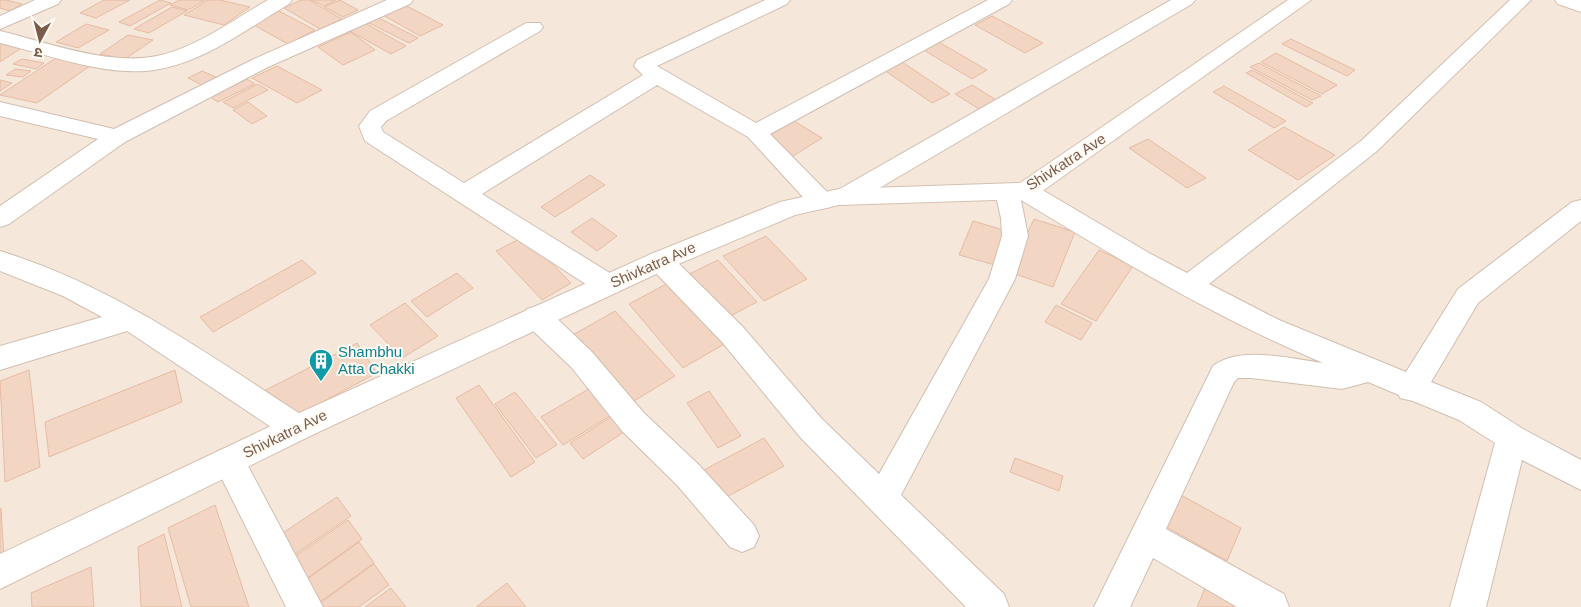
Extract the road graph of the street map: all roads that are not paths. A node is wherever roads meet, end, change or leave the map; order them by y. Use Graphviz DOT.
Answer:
graph roads {
  1 [pos="51,0"];
  2 [pos="282,0"];
  3 [pos="403,0"];
  4 [pos="780,0"];
  5 [pos="1002,0"];
  6 [pos="1186,0"];
  7 [pos="1302,0"];
  8 [pos="1521,0"];
  9 [pos="1565,0"];
  10 [pos="1581,6"];
  11 [pos="0,23"];
  12 [pos="533,27"];
  13 [pos="0,37"];
  14 [pos="657,76"];
  15 [pos="0,109"];
  16 [pos="756,132"];
  17 [pos="117,137"];
  18 [pos="1016,192"];
  19 [pos="464,194"];
  20 [pos="833,199"];
  21 [pos="1581,208"];
  22 [pos="0,218"];
  23 [pos="0,261"];
  24 [pos="660,261"];
  25 [pos="608,285"];
  26 [pos="1190,285"];
  27 [pos="537,317"];
  28 [pos="130,319"];
  29 [pos="0,358"];
  30 [pos="1358,364"];
  31 [pos="1410,388"];
  32 [pos="296,428"];
  33 [pos="1512,438"];
  34 [pos="229,460"];
  35 [pos="1581,476"];
  36 [pos="882,499"];
  37 [pos="742,536"];
  38 [pos="1146,536"];
  39 [pos="0,572"];
  40 [pos="305,607"];
  41 [pos="991,607"];
  42 [pos="1112,607"];
  43 [pos="1271,607"];
  44 [pos="1468,607"];
  1 -- 11 [label="street"];
  2 -- 13 [label="street"];
  3 -- 17 [label="street"];
  4 -- 14 [label="street"];
  5 -- 16 [label="street"];
  6 -- 20 [label="street"];
  7 -- 18 [label="street, Shivkatra Ave"];
  8 -- 26 [label="street"];
  9 -- 10 [label="street"];
  12 -- 19 [label="street"];
  14 -- 16 [label="street"];
  14 -- 19 [label="street"];
  15 -- 17 [label="street"];
  16 -- 20 [label="street"];
  17 -- 22 [label="street"];
  18 -- 20 [label="street, Shivkatra Ave"];
  18 -- 26 [label="street"];
  18 -- 36 [label="street"];
  19 -- 25 [label="street"];
  20 -- 24 [label="street, Shivkatra Ave"];
  21 -- 31 [label="street"];
  23 -- 28 [label="street"];
  24 -- 25 [label="street, Shivkatra Ave"];
  24 -- 36 [label="street"];
  25 -- 27 [label="street, Shivkatra Ave"];
  26 -- 30 [label="street"];
  27 -- 32 [label="street, Shivkatra Ave"];
  27 -- 37 [label="street"];
  28 -- 29 [label="street"];
  28 -- 32 [label="street"];
  30 -- 31 [label="street"];
  30 -- 38 [label="street"];
  31 -- 33 [label="street"];
  32 -- 34 [label="street, Shivkatra Ave"];
  33 -- 35 [label="street"];
  33 -- 44 [label="street"];
  34 -- 39 [label="street, Shivkatra Ave"];
  34 -- 40 [label="street"];
  36 -- 41 [label="street"];
  38 -- 42 [label="street"];
  38 -- 43 [label="street"];
}
